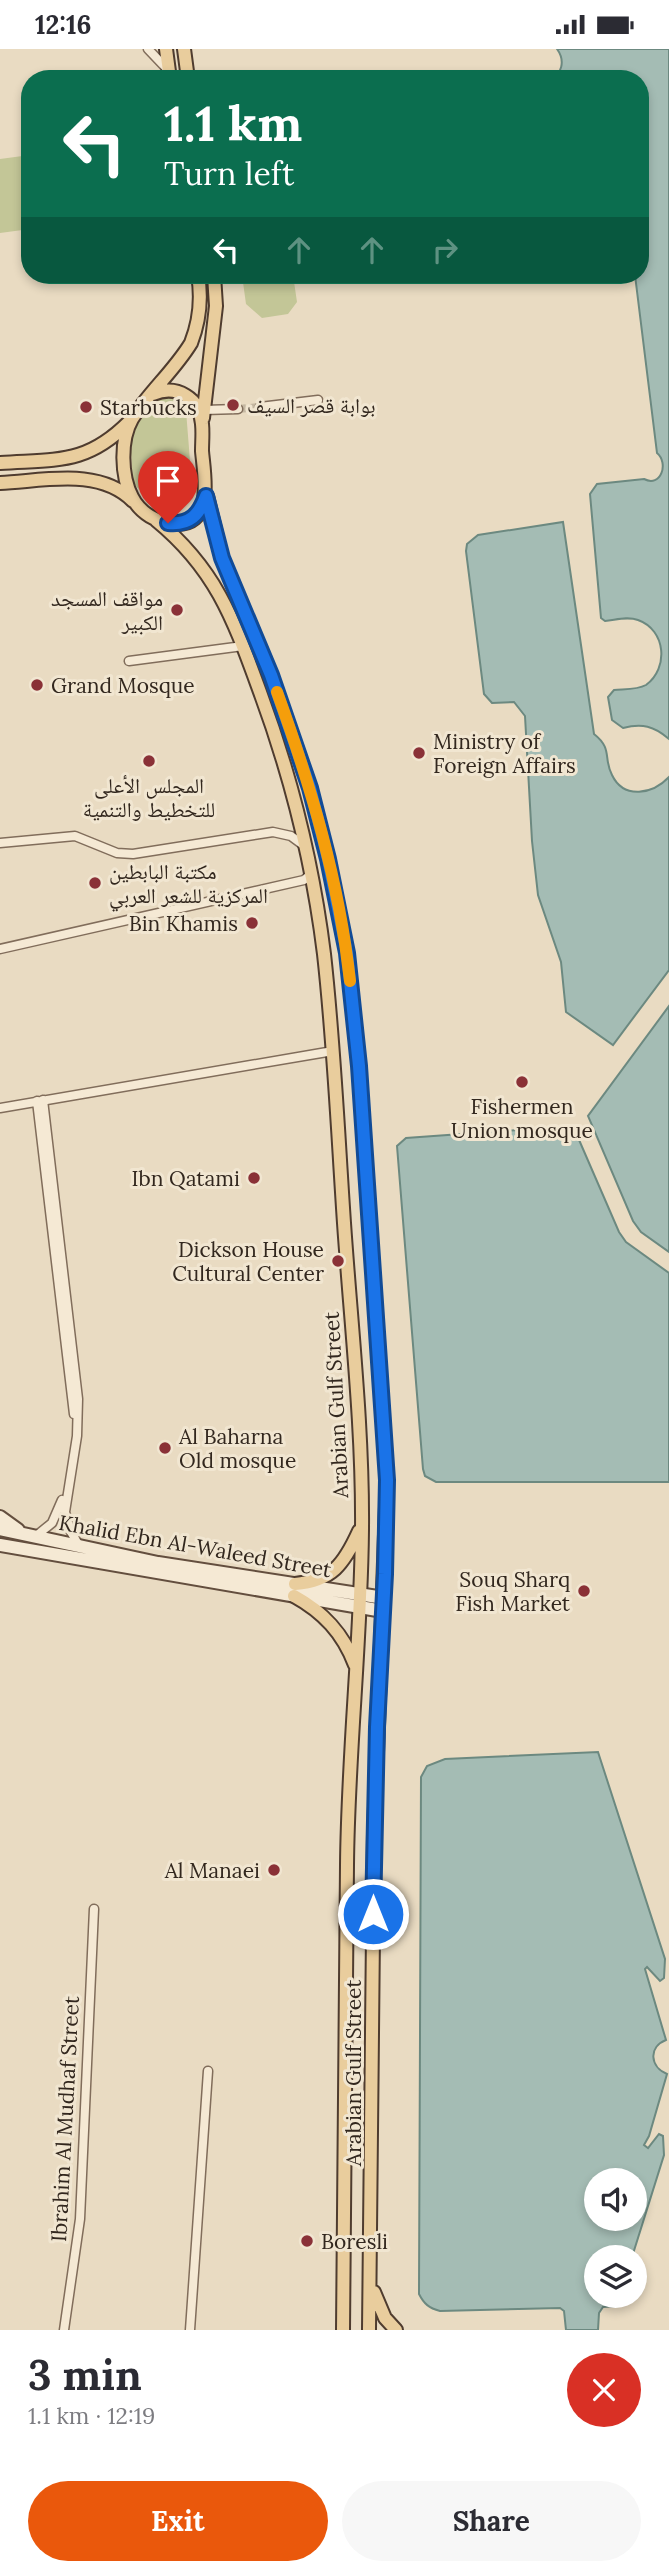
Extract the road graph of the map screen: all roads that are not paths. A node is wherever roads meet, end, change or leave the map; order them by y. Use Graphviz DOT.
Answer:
graph roads {
  1 [pos="148,49"];
  2 [pos="166,49"];
  3 [pos="184,49"];
  4 [pos="165,70"];
  5 [pos="168,70"];
  6 [pos="187,70"];
  7 [pos="199,284"];
  8 [pos="215,284"];
  9 [pos="153,394"];
  10 [pos="318,401"];
  11 [pos="260,407"];
  12 [pos="238,409"];
  13 [pos="203,416"];
  14 [pos="132,419"];
  15 [pos="22,462"];
  16 [pos="0,463"];
  17 [pos="0,483"];
  18 [pos="206,496"];
  19 [pos="138,507"];
  20 [pos="156,520"];
  21 [pos="243,646"];
  22 [pos="129,661"];
  23 [pos="0,843"];
  24 [pos="306,847"];
  25 [pos="311,874"];
  26 [pos="0,949"];
  27 [pos="332,1051"];
  28 [pos="40,1100"];
  29 [pos="0,1108"];
  30 [pos="63,1506"];
  31 [pos="0,1517"];
  32 [pos="362,1524"];
  33 [pos="0,1529"];
  34 [pos="30,1535"];
  35 [pos="0,1545"];
  36 [pos="80,1546"];
  37 [pos="18,1548"];
  38 [pos="0,1552"];
  39 [pos="294,1590"];
  40 [pos="360,1601"];
  41 [pos="383,1605"];
  42 [pos="356,1671"];
  43 [pos="94,1909"];
  44 [pos="208,2071"];
  45 [pos="371,2261"];
  46 [pos="344,2294"];
  47 [pos="64,2330"];
  48 [pos="190,2330"];
  49 [pos="336,2330"];
  50 [pos="343,2330"];
  51 [pos="369,2330"];
  52 [pos="396,2330"];
  1 -- 4 [label="street"];
  2 -- 5 [label="main road"];
  3 -- 6 [label="main road"];
  7 -- 9 [label="main road"];
  8 -- 13 [label="main road"];
  9 -- 13 [label="main road"];
  9 -- 14 [label="main road"];
  10 -- 11 [label="street"];
  12 -- 13 [label="street"];
  13 -- 18 [label="main road"];
  14 -- 15 [label="main road"];
  14 -- 19 [label="main road"];
  15 -- 16 [label="main road"];
  15 -- 17 [label="main road"];
  17 -- 19 [label="main road"];
  18 -- 20 [label="main road"];
  18 -- 41 [label="main road, Arabian Gulf Street"];
  19 -- 20 [label="main road"];
  20 -- 21 [label="main road, Arabian Gulf Street"];
  21 -- 22 [label="street"];
  21 -- 24 [label="main road, Arabian Gulf Street"];
  23 -- 24 [label="street"];
  24 -- 25 [label="main road, Arabian Gulf Street"];
  25 -- 26 [label="street"];
  25 -- 27 [label="main road, Arabian Gulf Street"];
  27 -- 28 [label="street"];
  27 -- 32 [label="main road, Arabian Gulf Street"];
  28 -- 29 [label="street"];
  28 -- 30 [label="street"];
  30 -- 34 [label="street"];
  30 -- 36 [label="street"];
  31 -- 34 [label="main road"];
  32 -- 39 [label="main road"];
  32 -- 40 [label="main road, Arabian Gulf Street"];
  33 -- 34 [label="main road, Khalid Ebn Al-Waleed Street"];
  34 -- 36 [label="main road, Khalid Ebn Al-Waleed Street"];
  35 -- 37 [label="main road, Khalid Ebn Al-Waleed Street"];
  36 -- 39 [label="main road, Khalid Ebn Al-Waleed Street"];
  37 -- 38 [label="main road"];
  37 -- 39 [label="main road, Khalid Ebn Al-Waleed Street"];
  39 -- 40 [label="main road, Khalid Ebn Al-Waleed Street"];
  39 -- 42 [label="main road"];
  40 -- 41 [label="main road, Khalid Ebn Al-Waleed Street"];
  40 -- 42 [label="main road, Arabian Gulf Street"];
  41 -- 45 [label="main road, Arabian Gulf Street"];
  42 -- 46 [label="main road, Arabian Gulf Street"];
  43 -- 47 [label="street, Ibrahim Al Mudhaf Street"];
  44 -- 48 [label="street"];
  45 -- 51 [label="main road, Arabian Gulf Street"];
  45 -- 52 [label="main road"];
  46 -- 49 [label="main road"];
  46 -- 50 [label="main road, Arabian Gulf Street"];
}
